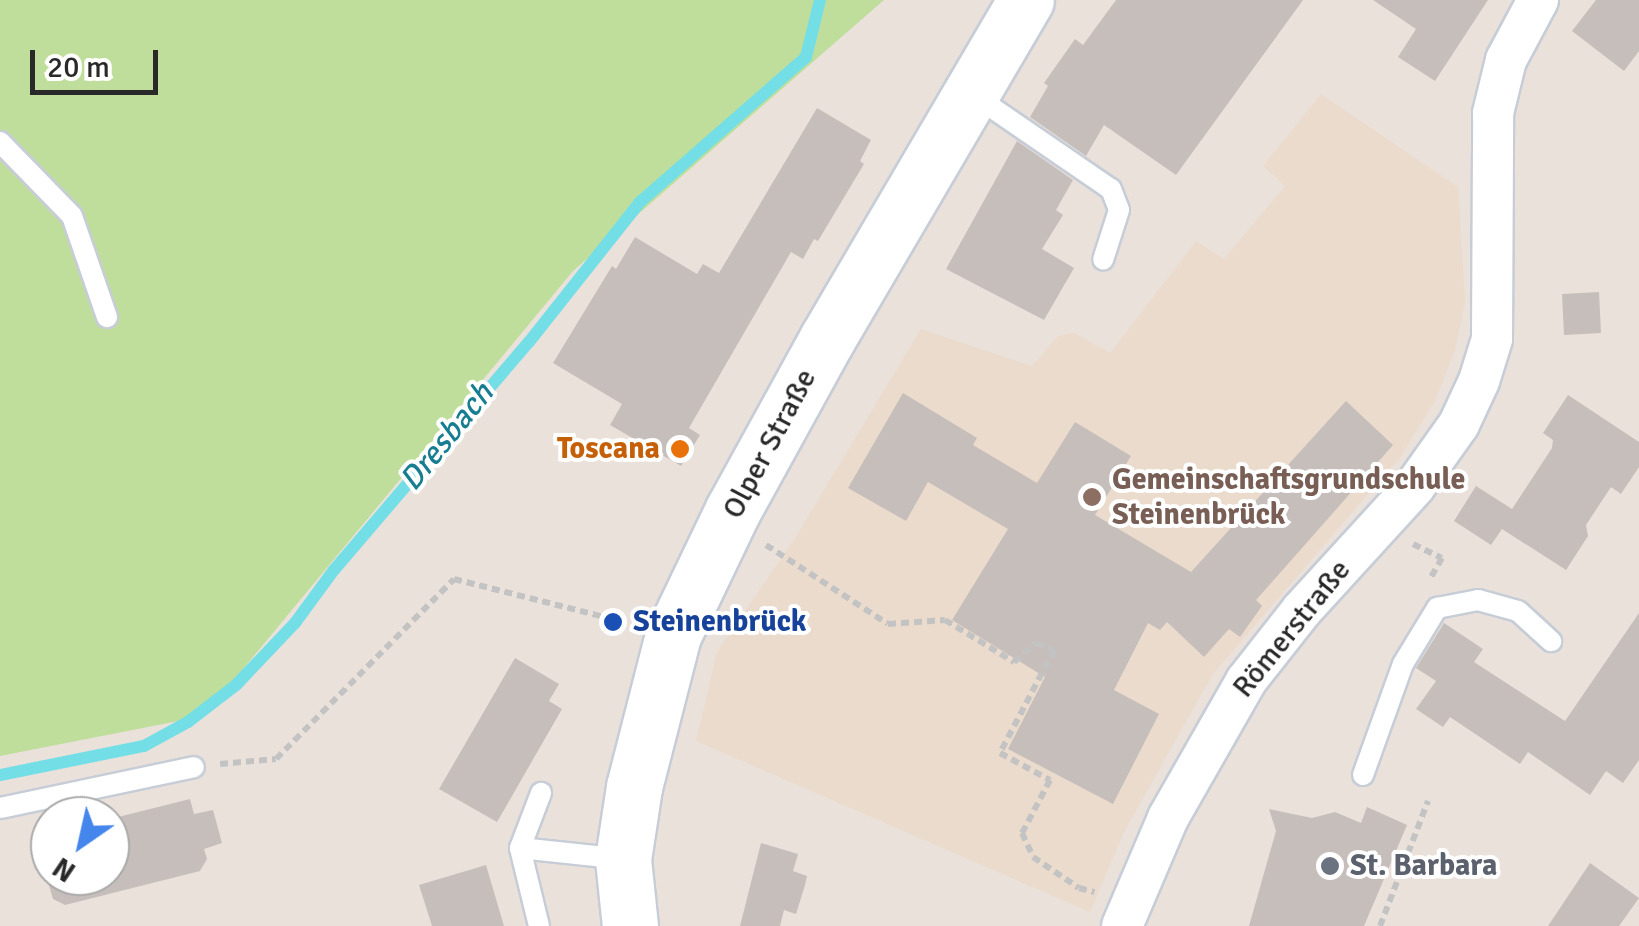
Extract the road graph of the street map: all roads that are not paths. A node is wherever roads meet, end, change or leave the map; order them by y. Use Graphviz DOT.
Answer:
graph roads {
  1 [pos="1026,0"];
  2 [pos="1538,0"];
  3 [pos="970,93"];
  4 [pos="0,142"];
  5 [pos="1103,260"];
  6 [pos="107,317"];
  7 [pos="1551,641"];
  8 [pos="194,766"];
  9 [pos="1362,775"];
  10 [pos="540,792"];
  11 [pos="0,808"];
  12 [pos="520,848"];
  13 [pos="624,859"];
  14 [pos="1126,915"];
  15 [pos="539,926"];
  16 [pos="630,926"];
  1 -- 3 [label="main road, Olper Straße"];
  2 -- 14 [label="street, Römerstraße"];
  3 -- 5 [label="lane"];
  3 -- 13 [label="main road, Olper Straße"];
  4 -- 6 [label="lane"];
  7 -- 9 [label="lane"];
  8 -- 11 [label="lane"];
  10 -- 12 [label="lane"];
  12 -- 13 [label="lane"];
  12 -- 15 [label="lane"];
  13 -- 16 [label="main road, Olper Straße"];
}
